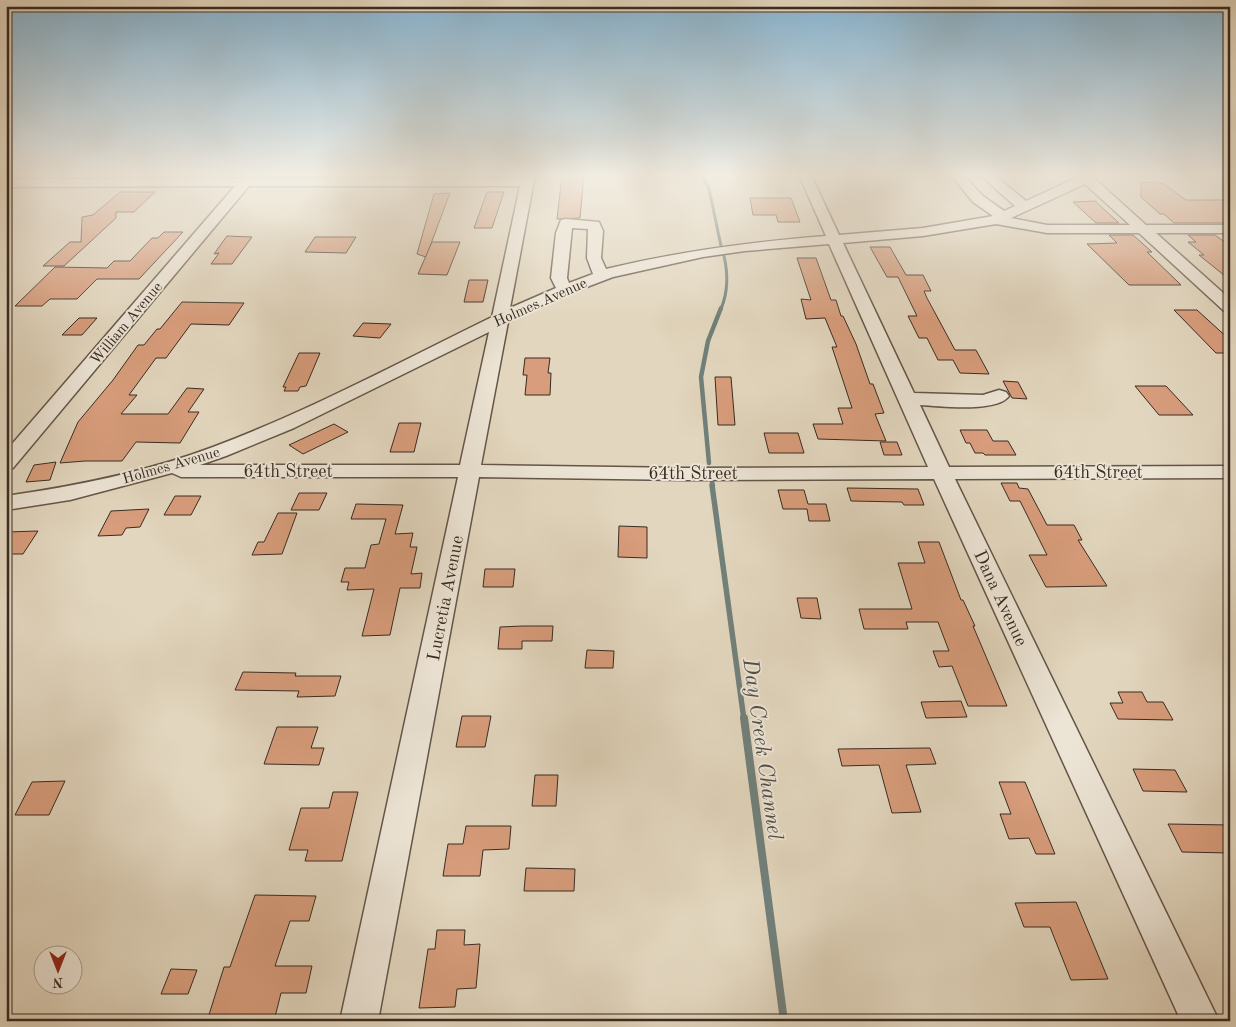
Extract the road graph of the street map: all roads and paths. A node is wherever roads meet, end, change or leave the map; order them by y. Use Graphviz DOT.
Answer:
graph roads {
  1 [pos="211,223"];
  2 [pos="519,223"];
  3 [pos="826,223"];
  4 [pos="973,223"];
  5 [pos="1021,223"];
  6 [pos="1135,223"];
  7 [pos="1142,230"];
  8 [pos="1230,230"];
  9 [pos="834,240"];
  10 [pos="601,276"];
  11 [pos="564,289"];
  12 [pos="1230,308"];
  13 [pos="500,319"];
  14 [pos="999,396"];
  15 [pos="908,399"];
  16 [pos="6,464"];
  17 [pos="157,471"];
  18 [pos="470,471"];
  19 [pos="941,472"];
  20 [pos="1230,472"];
  21 [pos="6,503"];
  22 [pos="358,1021"];
  23 [pos="1200,1021"];
  1 -- 16 [label="street, William Avenue"];
  2 -- 13 [label="street, Lucretia Avenue"];
  3 -- 9 [label="street, Dana Avenue"];
  4 -- 9 [label="street, Holmes Avenue"];
  5 -- 7 [label="street"];
  6 -- 7 [label="street"];
  7 -- 8 [label="street"];
  7 -- 12 [label="street"];
  9 -- 10 [label="street, Holmes Avenue"];
  9 -- 15 [label="street, Dana Avenue"];
  10 -- 11 [label="street, Holmes Avenue"];
  10 -- 11 [label="street"];
  11 -- 13 [label="street, Holmes Avenue"];
  13 -- 17 [label="street, Holmes Avenue"];
  13 -- 18 [label="street, Lucretia Avenue"];
  14 -- 15 [label="street"];
  15 -- 19 [label="street, Dana Avenue"];
  17 -- 18 [label="street, 64th Street"];
  17 -- 21 [label="street, Holmes Avenue"];
  18 -- 19 [label="street, 64th Street"];
  18 -- 22 [label="street, Lucretia Avenue"];
  19 -- 20 [label="street, 64th Street"];
  19 -- 23 [label="street, Dana Avenue"];
}
